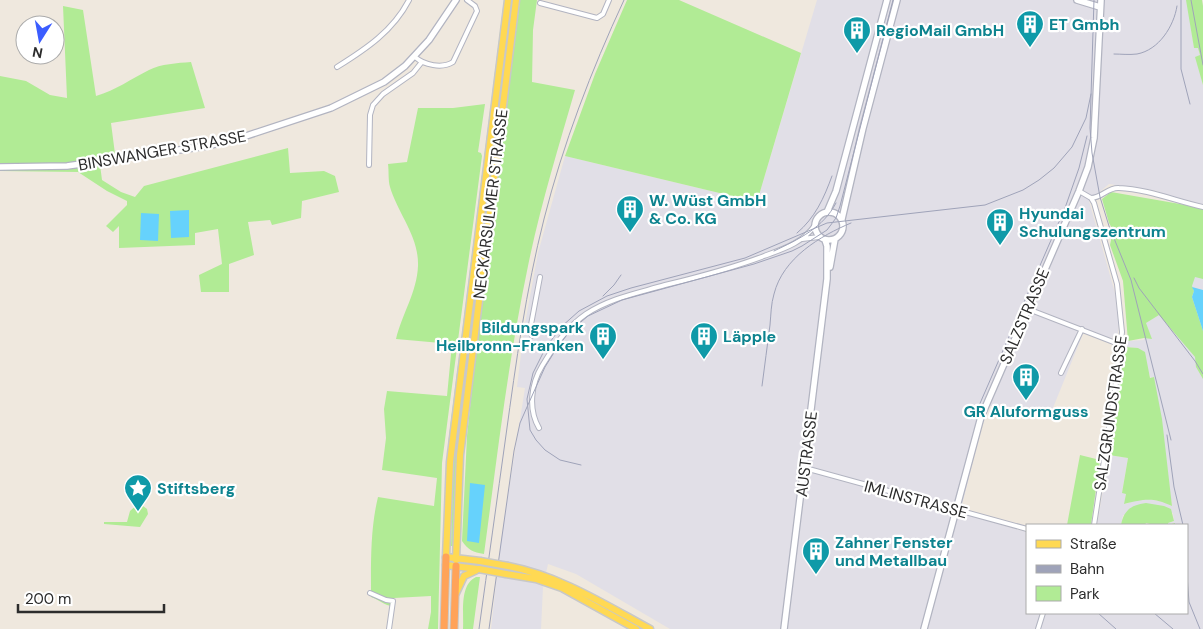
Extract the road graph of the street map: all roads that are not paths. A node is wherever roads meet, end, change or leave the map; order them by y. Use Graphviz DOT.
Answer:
graph roads {
  1 [pos="409,0"];
  2 [pos="456,0"];
  3 [pos="467,0"];
  4 [pos="508,0"];
  5 [pos="516,0"];
  6 [pos="609,0"];
  7 [pos="887,0"];
  8 [pos="897,0"];
  9 [pos="1078,0"];
  10 [pos="1101,0"];
  11 [pos="540,3"];
  12 [pos="1100,7"];
  13 [pos="414,57"];
  14 [pos="421,62"];
  15 [pos="337,67"];
  16 [pos="369,165"];
  17 [pos="0,167"];
  18 [pos="1079,191"];
  19 [pos="1091,198"];
  20 [pos="1203,207"];
  21 [pos="827,212"];
  22 [pos="842,219"];
  23 [pos="815,225"];
  24 [pos="822,238"];
  25 [pos="802,239"];
  26 [pos="835,240"];
  27 [pos="540,277"];
  28 [pos="827,279"];
  29 [pos="1028,308"];
  30 [pos="1082,330"];
  31 [pos="532,336"];
  32 [pos="1121,345"];
  33 [pos="1061,374"];
  34 [pos="539,428"];
  35 [pos="805,468"];
  36 [pos="956,510"];
  37 [pos="1094,524"];
  38 [pos="1026,529"];
  39 [pos="446,561"];
  40 [pos="456,562"];
  41 [pos="479,569"];
  42 [pos="370,593"];
  43 [pos="456,594"];
  44 [pos="1043,614"];
  45 [pos="389,629"];
  46 [pos="444,629"];
  47 [pos="454,629"];
  48 [pos="636,629"];
  49 [pos="650,629"];
  50 [pos="784,629"];
  51 [pos="924,629"];
  52 [pos="1038,629"];
  1 -- 15 [label="street"];
  2 -- 13 [label="main road, BINSWANGER STRASSE"];
  3 -- 14 [label="street"];
  4 -- 39 [label="main road, NECKARSULMER STRASSE"];
  5 -- 40 [label="main road, NECKARSULMER STRASSE"];
  6 -- 11 [label="street"];
  7 -- 21 [label="main road"];
  8 -- 22 [label="main road, AUSTRASSE"];
  9 -- 12 [label="main road"];
  10 -- 12 [label="main road, SALZSTRASSE"];
  12 -- 18 [label="main road, SALZSTRASSE"];
  13 -- 14 [label="street"];
  13 -- 17 [label="main road, BINSWANGER STRASSE"];
  14 -- 16 [label="street"];
  18 -- 19 [label="street"];
  18 -- 29 [label="main road, SALZSTRASSE"];
  19 -- 20 [label="street"];
  19 -- 32 [label="street, SALZGRUNDSTRASSE"];
  21 -- 22 [label="main road"];
  21 -- 23 [label="main road"];
  22 -- 26 [label="main road, AUSTRASSE"];
  23 -- 24 [label="main road, AUSTRASSE"];
  23 -- 25 [label="street"];
  24 -- 25 [label="street"];
  24 -- 26 [label="main road"];
  24 -- 28 [label="main road, AUSTRASSE"];
  25 -- 34 [label="street"];
  26 -- 28 [label="main road, AUSTRASSE"];
  27 -- 31 [label="street"];
  28 -- 35 [label="main road, AUSTRASSE"];
  29 -- 30 [label="street"];
  29 -- 36 [label="main road, SALZSTRASSE"];
  30 -- 32 [label="street"];
  30 -- 33 [label="street"];
  32 -- 37 [label="street, SALZGRUNDSTRASSE"];
  35 -- 36 [label="street, IMLINSTRASSE"];
  35 -- 50 [label="main road, AUSTRASSE"];
  36 -- 38 [label="street, IMLINSTRASSE"];
  36 -- 51 [label="main road, SALZSTRASSE"];
  39 -- 40 [label="main road"];
  39 -- 46 [label="highway"];
  40 -- 41 [label="main road"];
  40 -- 43 [label="highway"];
  40 -- 49 [label="main road, bridge"];
  41 -- 43 [label="main road"];
  41 -- 48 [label="main road, bridge"];
  42 -- 45 [label="street"];
  43 -- 47 [label="highway"];
  44 -- 52 [label="street"];
}
